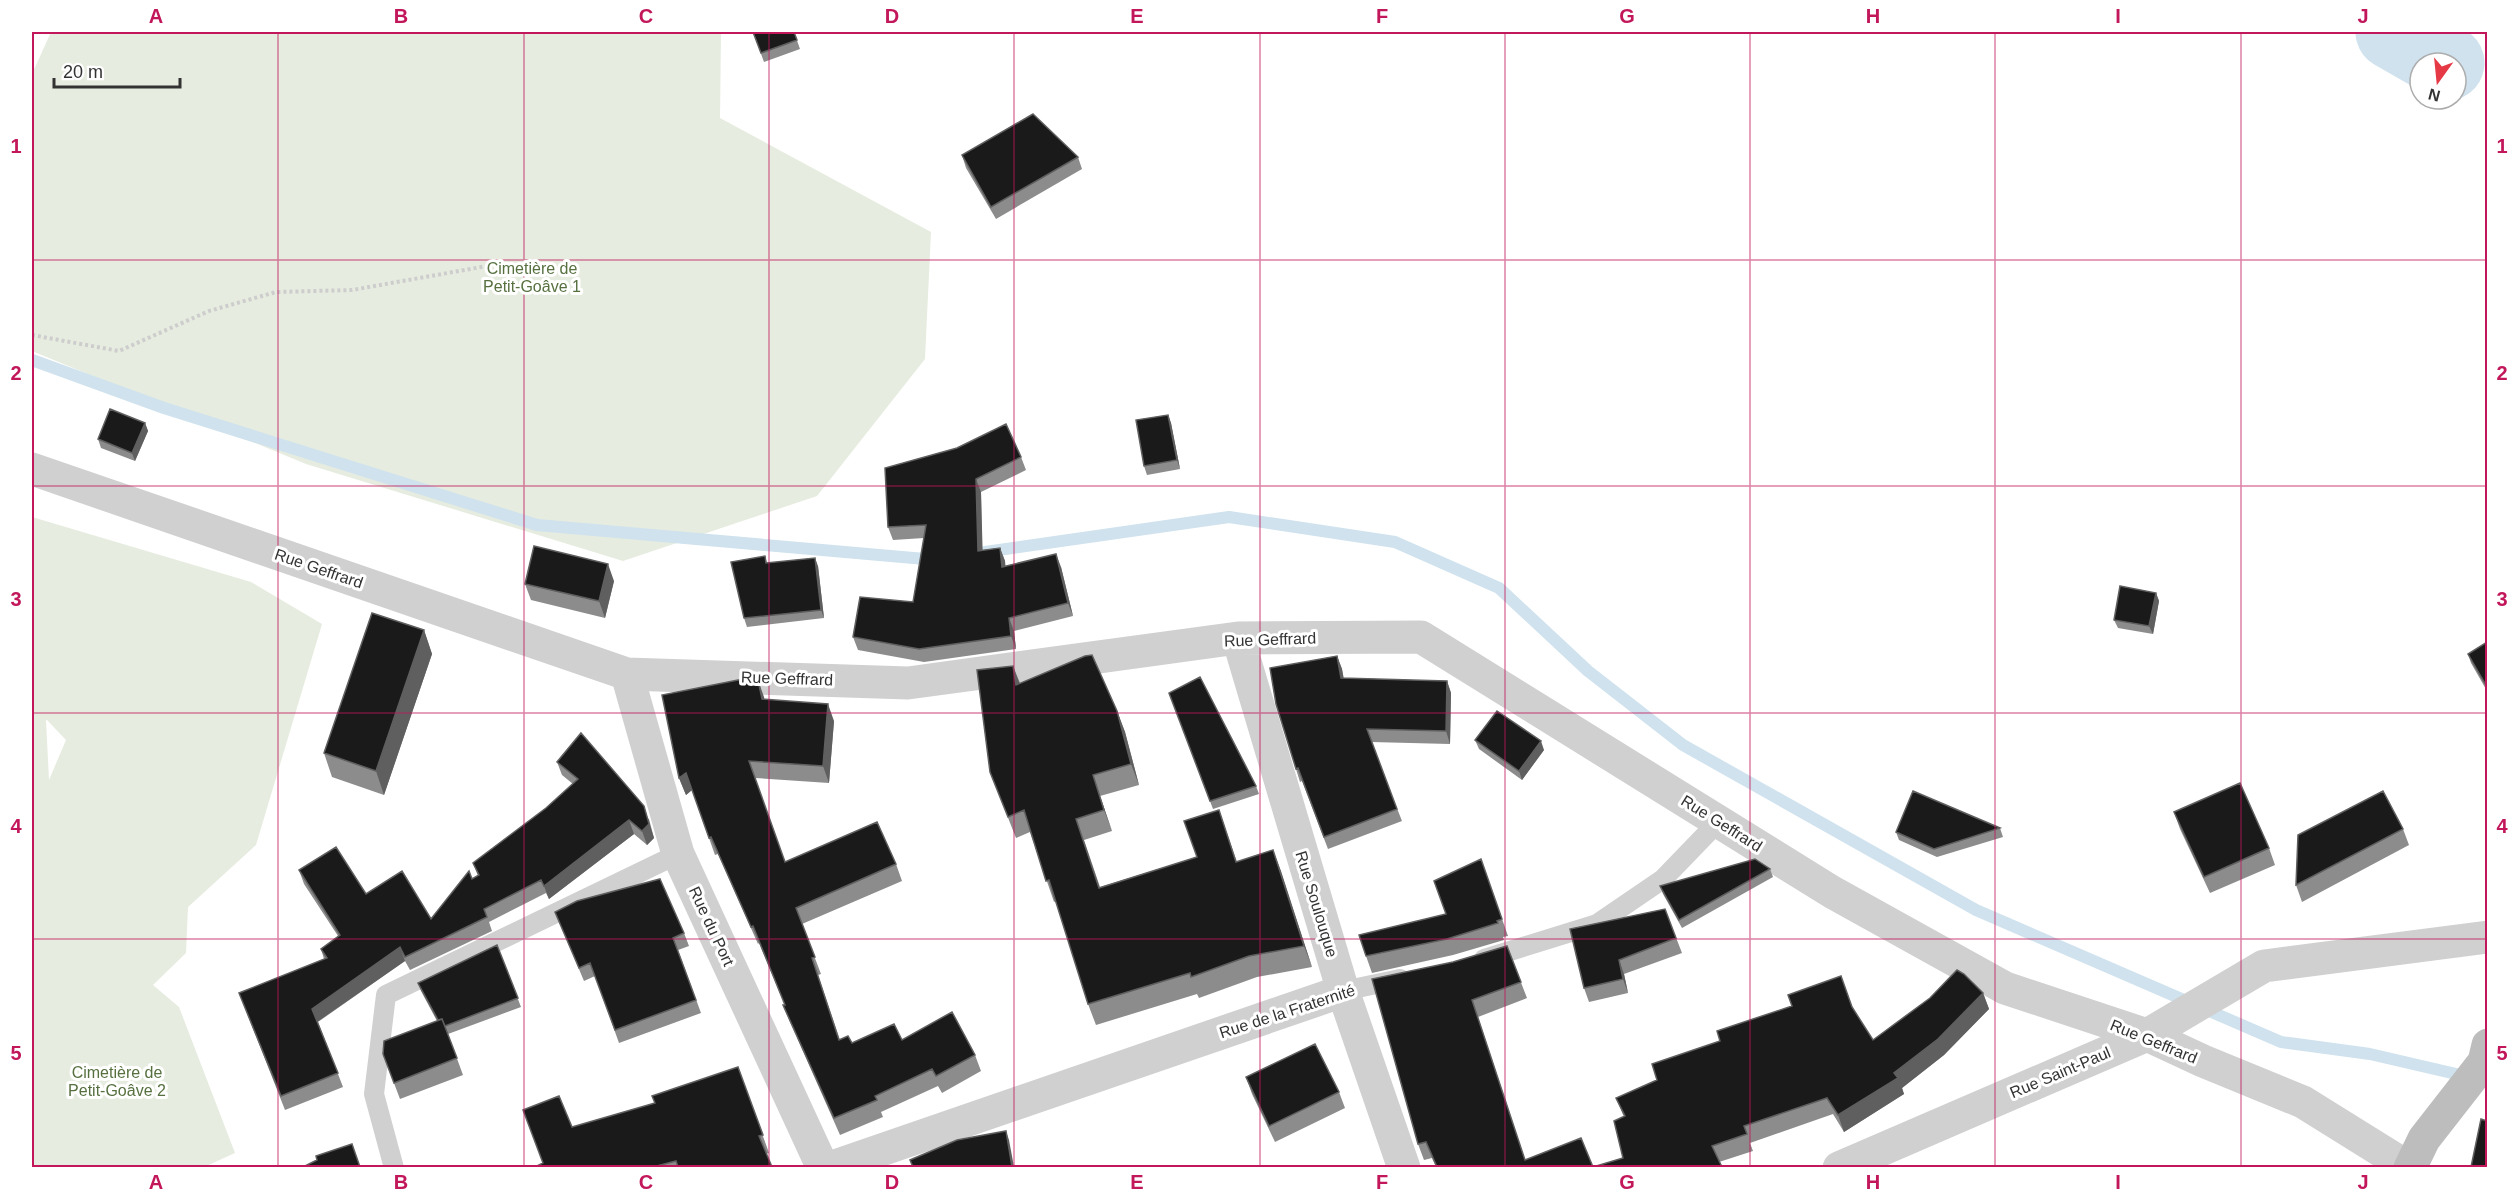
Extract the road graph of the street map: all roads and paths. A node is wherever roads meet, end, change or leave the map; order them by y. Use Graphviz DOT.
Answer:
graph roads {
  1 [pos="487,266"];
  2 [pos="32,335"];
  3 [pos="32,469"];
  4 [pos="1238,638"];
  5 [pos="627,674"];
  6 [pos="1719,821"];
  7 [pos="678,854"];
  8 [pos="2487,937"];
  9 [pos="1467,964"];
  10 [pos="1422,974"];
  11 [pos="1343,991"];
  12 [pos="2147,1035"];
  13 [pos="2486,1053"];
  14 [pos="2414,1158"];
  15 [pos="394,1167"];
  16 [pos="823,1167"];
  17 [pos="829,1167"];
  18 [pos="1404,1167"];
  19 [pos="1839,1167"];
  1 -- 2 [label="path"];
  3 -- 5 [label="street, Rue Geffrard"];
  4 -- 5 [label="street, Rue Geffrard"];
  4 -- 6 [label="street, Rue Geffrard"];
  4 -- 11 [label="street, Rue Soulouque"];
  5 -- 7 [label="street, Rue du Port"];
  6 -- 9 [label="lane"];
  6 -- 12 [label="street, Rue Geffrard"];
  7 -- 15 [label="lane"];
  7 -- 16 [label="street, Rue du Port"];
  8 -- 12 [label="street, Rue Saint-Paul"];
  10 -- 11 [label="lane, Rue de la Fraternité"];
  11 -- 17 [label="street, Rue de la Fraternité"];
  11 -- 18 [label="street, Rue Soulouque"];
  12 -- 14 [label="street, Rue Geffrard"];
  12 -- 19 [label="street, Rue Saint-Paul"];
  13 -- 14 [label="street"];
}
